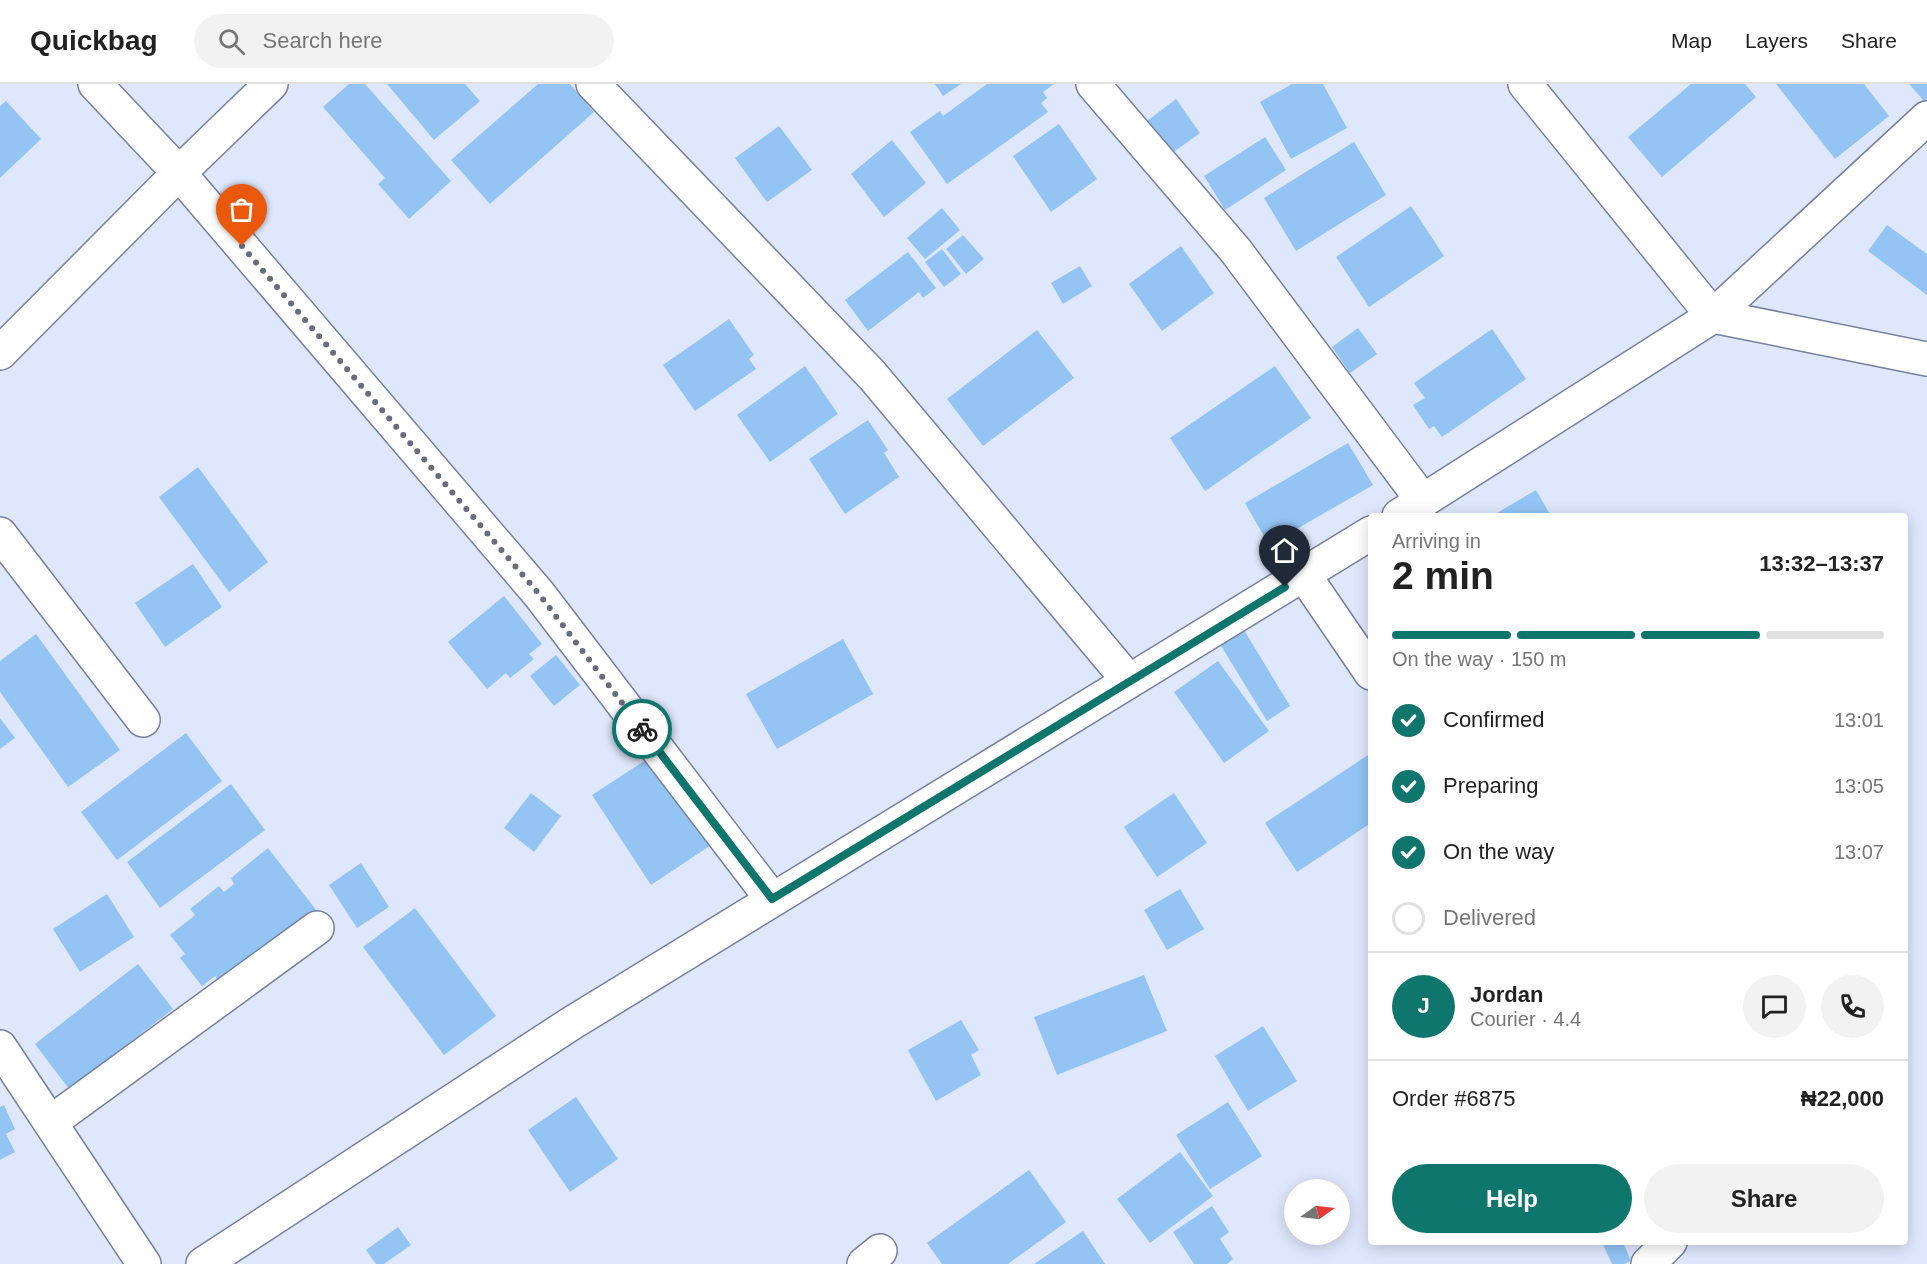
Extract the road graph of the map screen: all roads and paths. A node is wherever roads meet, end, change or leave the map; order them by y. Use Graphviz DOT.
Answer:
graph roads {
  1 [pos="95,84"];
  2 [pos="271,84"];
  3 [pos="593,84"];
  4 [pos="1093,84"];
  5 [pos="1525,84"];
  6 [pos="1927,118"];
  7 [pos="179,174"];
  8 [pos="1713,316"];
  9 [pos="0,353"];
  10 [pos="1927,359"];
  11 [pos="1411,508"];
  12 [pos="0,534"];
  13 [pos="1368,535"];
  14 [pos="1304,575"];
  15 [pos="1368,669"];
  16 [pos="1129,681"];
  17 [pos="142,720"];
  18 [pos="772,899"];
  19 [pos="317,928"];
  20 [pos="0,1047"];
  21 [pos="51,1122"];
  22 [pos="1667,1245"];
  23 [pos="144,1264"];
  24 [pos="203,1264"];
  25 [pos="1648,1264"];
  1 -- 7 [label="street"];
  2 -- 7 [label="street"];
  3 -- 16 [label="street"];
  4 -- 11 [label="street"];
  5 -- 8 [label="street"];
  6 -- 8 [label="street"];
  7 -- 9 [label="street"];
  7 -- 18 [label="street"];
  8 -- 10 [label="street"];
  8 -- 11 [label="street"];
  12 -- 17 [label="street"];
  13 -- 14 [label="street"];
  14 -- 15 [label="street"];
  14 -- 16 [label="street"];
  16 -- 18 [label="street"];
  18 -- 24 [label="street"];
  19 -- 21 [label="street"];
  20 -- 21 [label="street"];
  21 -- 23 [label="street"];
  22 -- 25 [label="street"];
}
